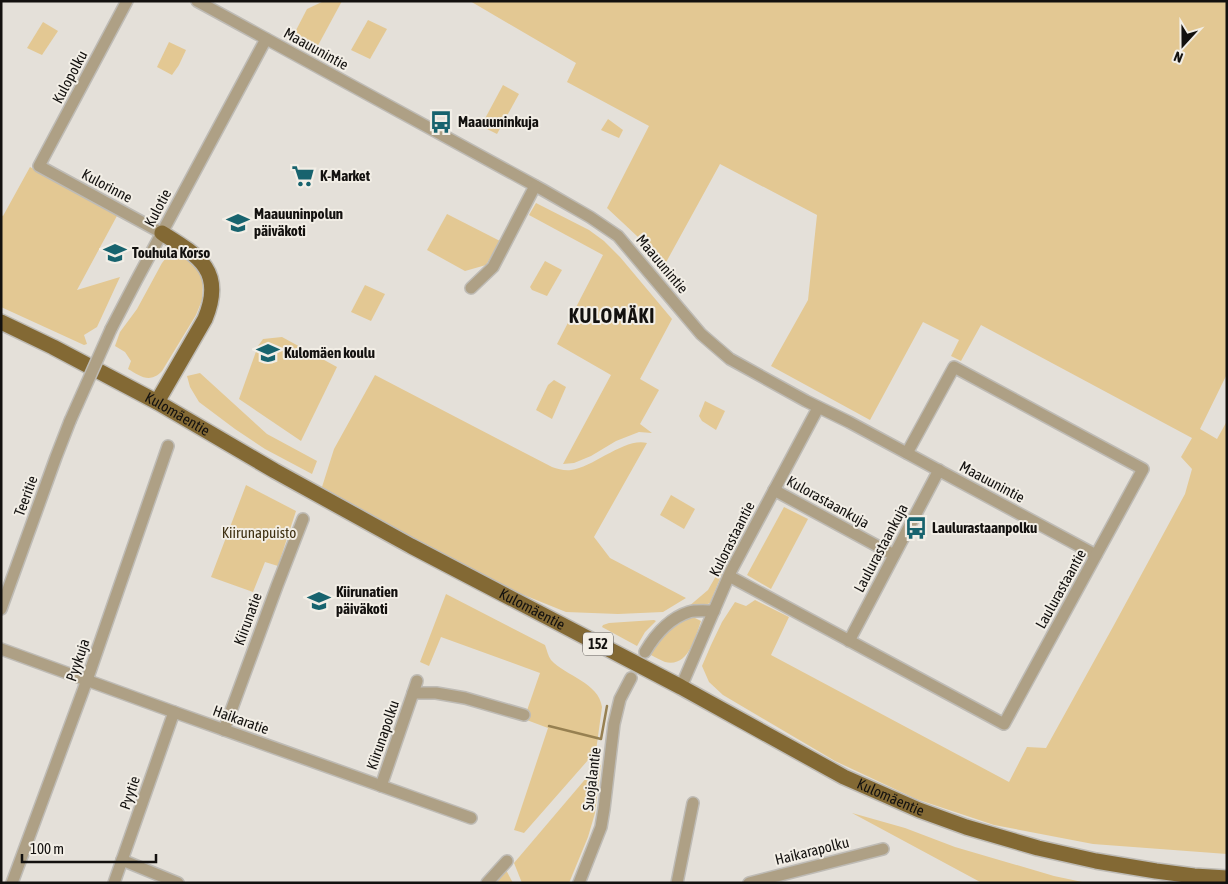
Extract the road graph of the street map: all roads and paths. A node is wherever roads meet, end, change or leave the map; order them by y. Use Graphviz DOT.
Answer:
graph roads {
  1 [pos="127,1"];
  2 [pos="197,1"];
  3 [pos="266,39"];
  4 [pos="38,166"];
  5 [pos="535,186"];
  6 [pos="162,233"];
  7 [pos="472,288"];
  8 [pos="1,322"];
  9 [pos="157,402"];
  10 [pos="818,408"];
  11 [pos="70,421"];
  12 [pos="168,446"];
  13 [pos="907,454"];
  14 [pos="939,470"];
  15 [pos="774,490"];
  16 [pos="303,518"];
  17 [pos="894,555"];
  18 [pos="1096,556"];
  19 [pos="729,576"];
  20 [pos="1,610"];
  21 [pos="714,611"];
  22 [pos="849,641"];
  23 [pos="1,649"];
  24 [pos="644,652"];
  25 [pos="631,678"];
  26 [pos="87,680"];
  27 [pos="417,681"];
  28 [pos="681,688"];
  29 [pos="413,693"];
  30 [pos="174,712"];
  31 [pos="524,715"];
  32 [pos="224,730"];
  33 [pos="381,786"];
  34 [pos="694,803"];
  35 [pos="471,818"];
  36 [pos="883,849"];
  37 [pos="122,860"];
  38 [pos="507,861"];
  39 [pos="1227,878"];
  40 [pos="12,883"];
  41 [pos="114,883"];
  42 [pos="178,883"];
  43 [pos="487,883"];
  44 [pos="579,883"];
  45 [pos="677,883"];
  46 [pos="749,883"];
  1 -- 4 [label="street, Kulopolku"];
  2 -- 3 [label="street, Maauunintie"];
  3 -- 5 [label="street, Maauunintie"];
  3 -- 6 [label="street, Kulotie"];
  4 -- 6 [label="street, Kulorinne"];
  5 -- 7 [label="street"];
  5 -- 10 [label="street, Maauunintie"];
  6 -- 9 [label="main road"];
  6 -- 11 [label="street, Kulotie, bridge"];
  8 -- 9 [label="main road, Kulomäentie / 152"];
  9 -- 28 [label="main road, Kulomäentie / 152"];
  10 -- 13 [label="street, Maauunintie"];
  10 -- 15 [label="street, Kulorastaantie"];
  11 -- 20 [label="street, Teeritie"];
  12 -- 26 [label="street, Pyykuja"];
  13 -- 14 [label="street, Maauunintie"];
  13 -- 18 [label="street, Laulurastaantie"];
  14 -- 17 [label="street, Laulurastaankuja"];
  14 -- 18 [label="street, Maauunintie"];
  15 -- 17 [label="street, Kulorastaankuja"];
  15 -- 19 [label="street, Kulorastaantie"];
  16 -- 32 [label="street, Kiirunatie"];
  17 -- 22 [label="street, Laulurastaankuja"];
  18 -- 22 [label="street, Laulurastaantie"];
  19 -- 21 [label="street, Kulorastaantie"];
  19 -- 22 [label="street, Laulurastaantie"];
  21 -- 24 [label="street"];
  21 -- 28 [label="street, Kulorastaantie"];
  23 -- 26 [label="street, Haikaratie"];
  25 -- 44 [label="street, Suojalantie"];
  26 -- 30 [label="street, Haikaratie"];
  26 -- 40 [label="street, Pyykuja"];
  27 -- 29 [label="street, Kiirunapolku"];
  28 -- 39 [label="main road, Kulomäentie / 152"];
  29 -- 31 [label="street, Kiirunapolku"];
  29 -- 33 [label="street, Kiirunapolku"];
  30 -- 32 [label="street, Haikaratie"];
  30 -- 37 [label="street, Pyytie"];
  32 -- 33 [label="street, Haikaratie"];
  33 -- 35 [label="street, Haikaratie"];
  34 -- 45 [label="street"];
  36 -- 46 [label="street, Haikarapolku"];
  37 -- 41 [label="street, Pyytie"];
  37 -- 42 [label="street"];
  38 -- 43 [label="street"];
}
